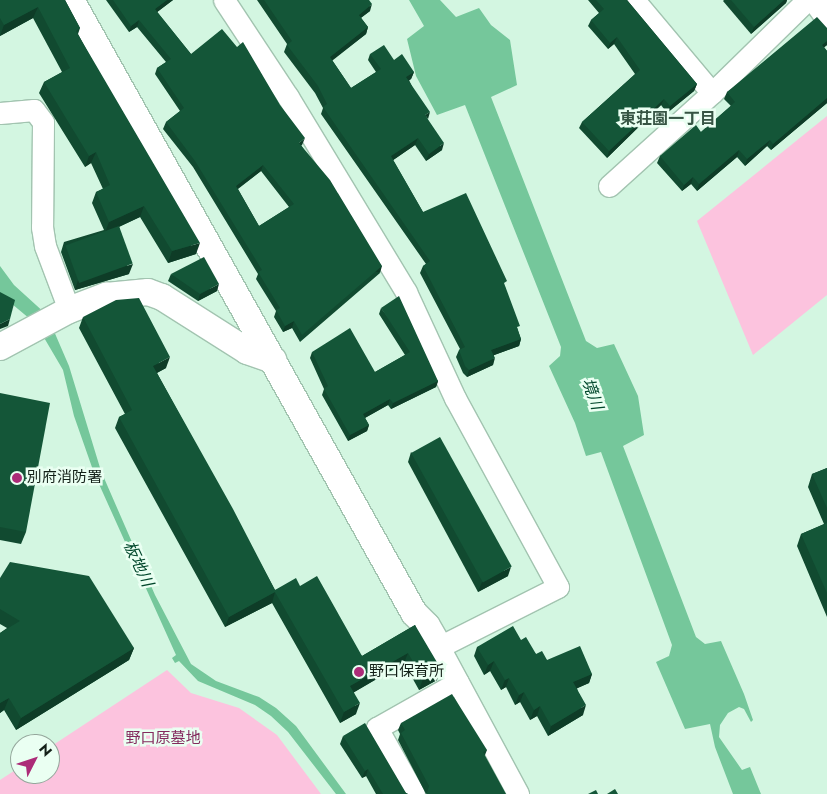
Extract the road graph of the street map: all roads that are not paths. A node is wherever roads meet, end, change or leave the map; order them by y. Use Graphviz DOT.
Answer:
graph roads {
  1 [pos="71,0"];
  2 [pos="224,0"];
  3 [pos="634,0"];
  4 [pos="819,4"];
  5 [pos="712,93"];
  6 [pos="7,112"];
  7 [pos="609,186"];
  8 [pos="61,314"];
  9 [pos="0,347"];
  10 [pos="273,360"];
  11 [pos="439,647"];
  12 [pos="458,682"];
  13 [pos="414,794"];
  14 [pos="518,794"];
  1 -- 10 [label="street"];
  2 -- 11 [label="street"];
  3 -- 5 [label="street"];
  4 -- 5 [label="street"];
  5 -- 7 [label="street"];
  6 -- 8 [label="street"];
  8 -- 9 [label="street"];
  8 -- 10 [label="street"];
  10 -- 11 [label="street"];
  11 -- 12 [label="street"];
  12 -- 13 [label="street"];
  12 -- 14 [label="street"];
}
